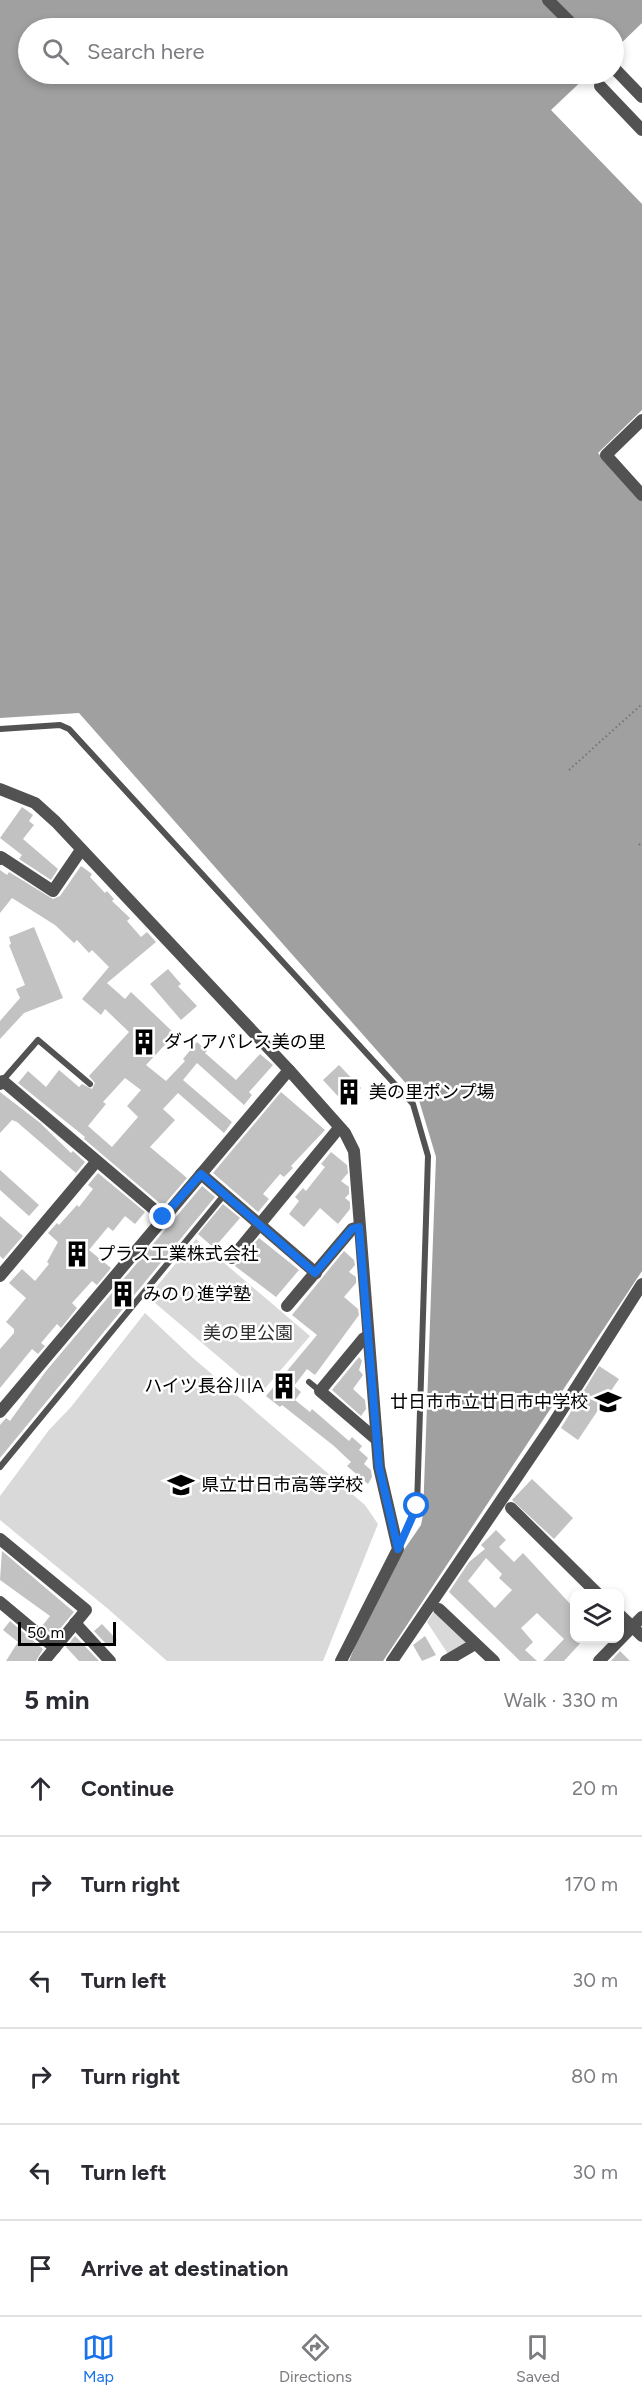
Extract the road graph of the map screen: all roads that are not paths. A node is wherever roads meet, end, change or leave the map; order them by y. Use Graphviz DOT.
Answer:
graph roads {
  1 [pos="548,0"];
  2 [pos="566,18"];
  3 [pos="624,78"];
  4 [pos="600,86"];
  5 [pos="642,97"];
  6 [pos="642,130"];
  7 [pos="642,420"];
  8 [pos="642,495"];
  9 [pos="0,729"];
  10 [pos="0,789"];
  11 [pos="81,850"];
  12 [pos="0,859"];
  13 [pos="289,1070"];
  14 [pos="1,1082"];
  15 [pos="90,1084"];
  16 [pos="339,1128"];
  17 [pos="96,1162"];
  18 [pos="201,1174"];
  19 [pos="224,1195"];
  20 [pos="163,1217"];
  21 [pos="259,1225"];
  22 [pos="359,1227"];
  23 [pos="232,1258"];
  24 [pos="315,1273"];
  25 [pos="0,1276"];
  26 [pos="642,1284"];
  27 [pos="287,1306"];
  28 [pos="368,1336"];
  29 [pos="309,1382"];
  30 [pos="320,1391"];
  31 [pos="0,1412"];
  32 [pos="377,1440"];
  33 [pos="0,1467"];
  34 [pos="511,1508"];
  35 [pos="0,1539"];
  36 [pos="398,1549"];
  37 [pos="594,1589"];
  38 [pos="0,1602"];
  39 [pos="439,1609"];
  40 [pos="642,1617"];
  41 [pos="624,1619"];
  42 [pos="75,1623"];
  43 [pos="632,1627"];
  44 [pos="642,1636"];
  45 [pos="475,1644"];
  46 [pos="55,1648"];
  47 [pos="44,1661"];
  48 [pos="110,1661"];
  49 [pos="341,1661"];
  50 [pos="392,1661"];
  51 [pos="446,1661"];
  52 [pos="494,1661"];
  53 [pos="599,1661"];
  1 -- 2 [label="street"];
  3 -- 5 [label="street"];
  4 -- 6 [label="street"];
  7 -- 8 [label="street"];
  9 -- 36 [label="lane"];
  10 -- 11 [label="street"];
  11 -- 12 [label="street"];
  11 -- 13 [label="street"];
  13 -- 16 [label="street"];
  13 -- 18 [label="street"];
  14 -- 15 [label="lane"];
  14 -- 17 [label="street"];
  16 -- 21 [label="street"];
  16 -- 22 [label="street"];
  17 -- 20 [label="street"];
  17 -- 25 [label="street"];
  18 -- 19 [label="street"];
  18 -- 20 [label="street"];
  19 -- 21 [label="street"];
  19 -- 33 [label="lane"];
  20 -- 31 [label="street"];
  21 -- 23 [label="street"];
  21 -- 24 [label="street"];
  22 -- 24 [label="street"];
  22 -- 28 [label="street"];
  24 -- 27 [label="street"];
  26 -- 50 [label="street"];
  28 -- 30 [label="street"];
  28 -- 32 [label="street"];
  29 -- 30 [label="lane"];
  30 -- 32 [label="street"];
  32 -- 36 [label="street"];
  34 -- 37 [label="street"];
  35 -- 42 [label="street"];
  36 -- 49 [label="street"];
  38 -- 46 [label="street"];
  39 -- 45 [label="street"];
  40 -- 43 [label="street"];
  41 -- 43 [label="street"];
  42 -- 46 [label="street"];
  42 -- 48 [label="street"];
  43 -- 44 [label="street"];
  43 -- 53 [label="street"];
  45 -- 51 [label="street"];
  45 -- 52 [label="street"];
  46 -- 47 [label="street"];
}
